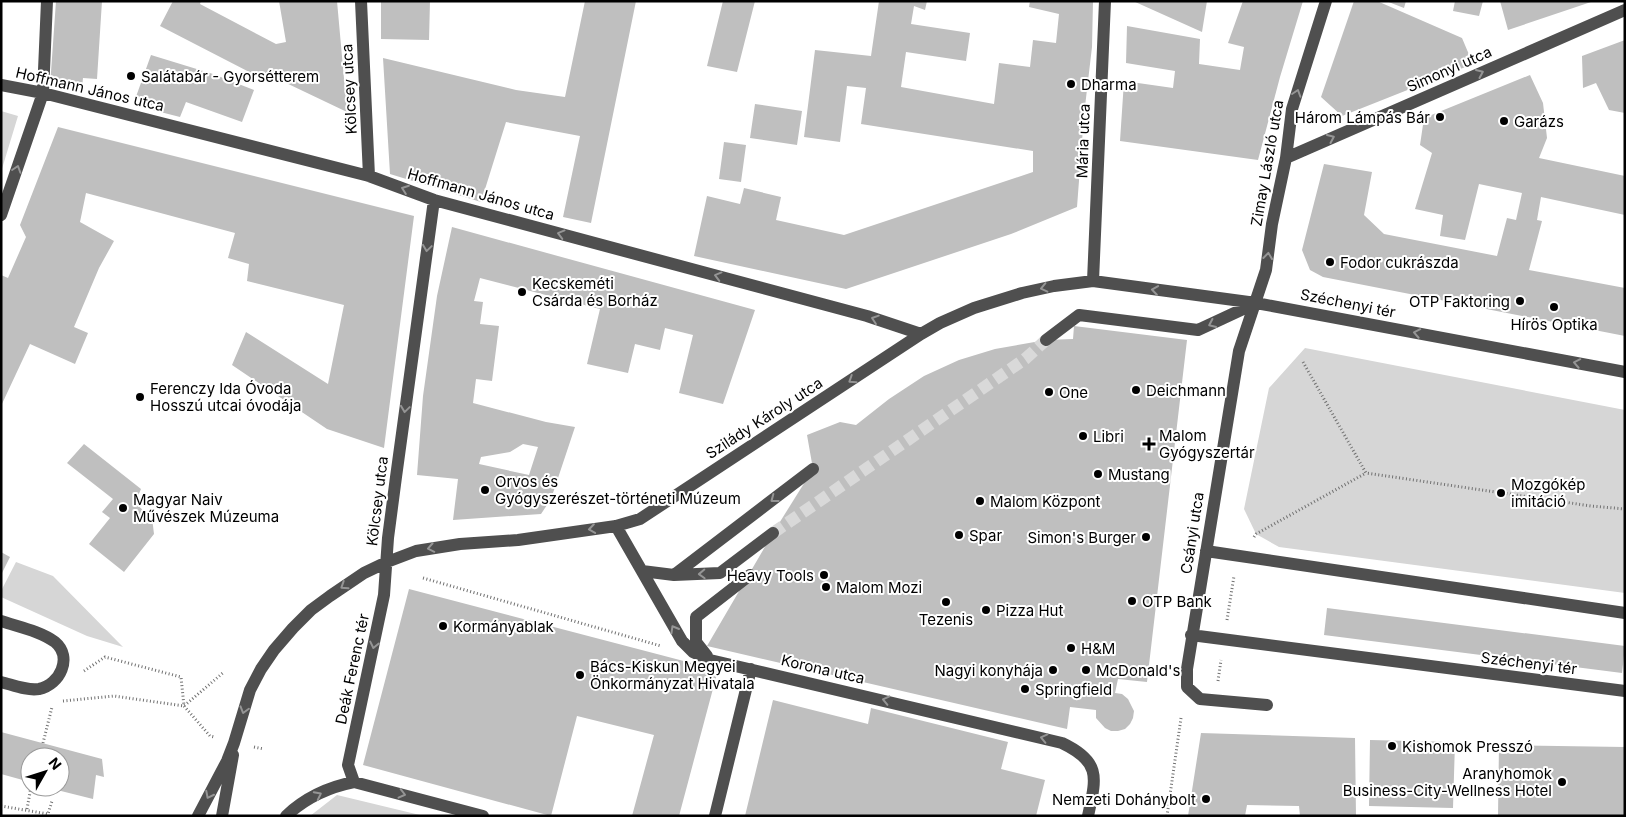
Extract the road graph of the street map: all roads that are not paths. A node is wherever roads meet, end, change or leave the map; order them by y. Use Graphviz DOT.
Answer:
graph roads {
  1 [pos="47,1"];
  2 [pos="361,1"];
  3 [pos="1105,1"];
  4 [pos="1326,1"];
  5 [pos="1625,10"];
  6 [pos="1,85"];
  7 [pos="43,93"];
  8 [pos="1286,158"];
  9 [pos="369,176"];
  10 [pos="434,200"];
  11 [pos="1,216"];
  12 [pos="1092,281"];
  13 [pos="1256,303"];
  14 [pos="921,334"];
  15 [pos="1046,340"];
  16 [pos="1625,372"];
  17 [pos="812,469"];
  18 [pos="616,526"];
  19 [pos="773,533"];
  20 [pos="1206,551"];
  21 [pos="386,562"];
  22 [pos="642,571"];
  23 [pos="674,575"];
  24 [pos="750,575"];
  25 [pos="1625,613"];
  26 [pos="1,621"];
  27 [pos="1191,636"];
  28 [pos="710,660"];
  29 [pos="751,668"];
  30 [pos="1,682"];
  31 [pos="1625,691"];
  32 [pos="1267,705"];
  33 [pos="234,743"];
  34 [pos="354,782"];
  35 [pos="198,816"];
  36 [pos="222,816"];
  37 [pos="286,816"];
  38 [pos="483,816"];
  39 [pos="715,816"];
  40 [pos="1088,816"];
  1 -- 7 [label="street"];
  2 -- 9 [label="street, Kölcsey utca"];
  3 -- 12 [label="street, Mária utca"];
  8 -- 4 [label="street, Zimay László utca, one-way"];
  8 -- 5 [label="street, Simonyi utca, one-way"];
  6 -- 7 [label="street, Hoffmann János utca"];
  7 -- 9 [label="street, Hoffmann János utca"];
  11 -- 7 [label="street, one-way"];
  13 -- 8 [label="street, Zimay László utca, one-way"];
  10 -- 9 [label="street, Hoffmann János utca, one-way"];
  14 -- 10 [label="street, Hoffmann János utca, one-way"];
  10 -- 21 [label="street, Kölcsey utca, one-way"];
  13 -- 12 [label="street, Széchenyi tér, one-way"];
  12 -- 14 [label="street, Szilády Károly utca, one-way"];
  13 -- 15 [label="street, one-way"];
  16 -- 13 [label="street, Széchenyi tér, one-way"];
  13 -- 20 [label="street, Csányi utca"];
  14 -- 18 [label="street, Szilády Károly utca, one-way"];
  17 -- 23 [label="street, one-way"];
  18 -- 21 [label="street, Szilády Károly utca, one-way"];
  18 -- 22 [label="street, Korona utca"];
  19 -- 23 [label="street, one-way"];
  20 -- 25 [label="street"];
  20 -- 27 [label="street, Csányi utca"];
  21 -- 33 [label="street, Kölcsey utca, one-way"];
  21 -- 34 [label="street, Deák Ferenc tér, one-way"];
  22 -- 23 [label="street"];
  28 -- 22 [label="street, Korona utca, one-way"];
  24 -- 28 [label="street"];
  26 -- 30 [label="street"];
  27 -- 31 [label="street, Széchenyi tér"];
  27 -- 32 [label="street, Csányi utca"];
  28 -- 29 [label="street, Korona utca"];
  29 -- 39 [label="street"];
  40 -- 29 [label="street, Korona utca, one-way"];
  33 -- 35 [label="street, one-way"];
  33 -- 36 [label="street"];
  37 -- 34 [label="street, one-way"];
  34 -- 38 [label="street, one-way"];
}
